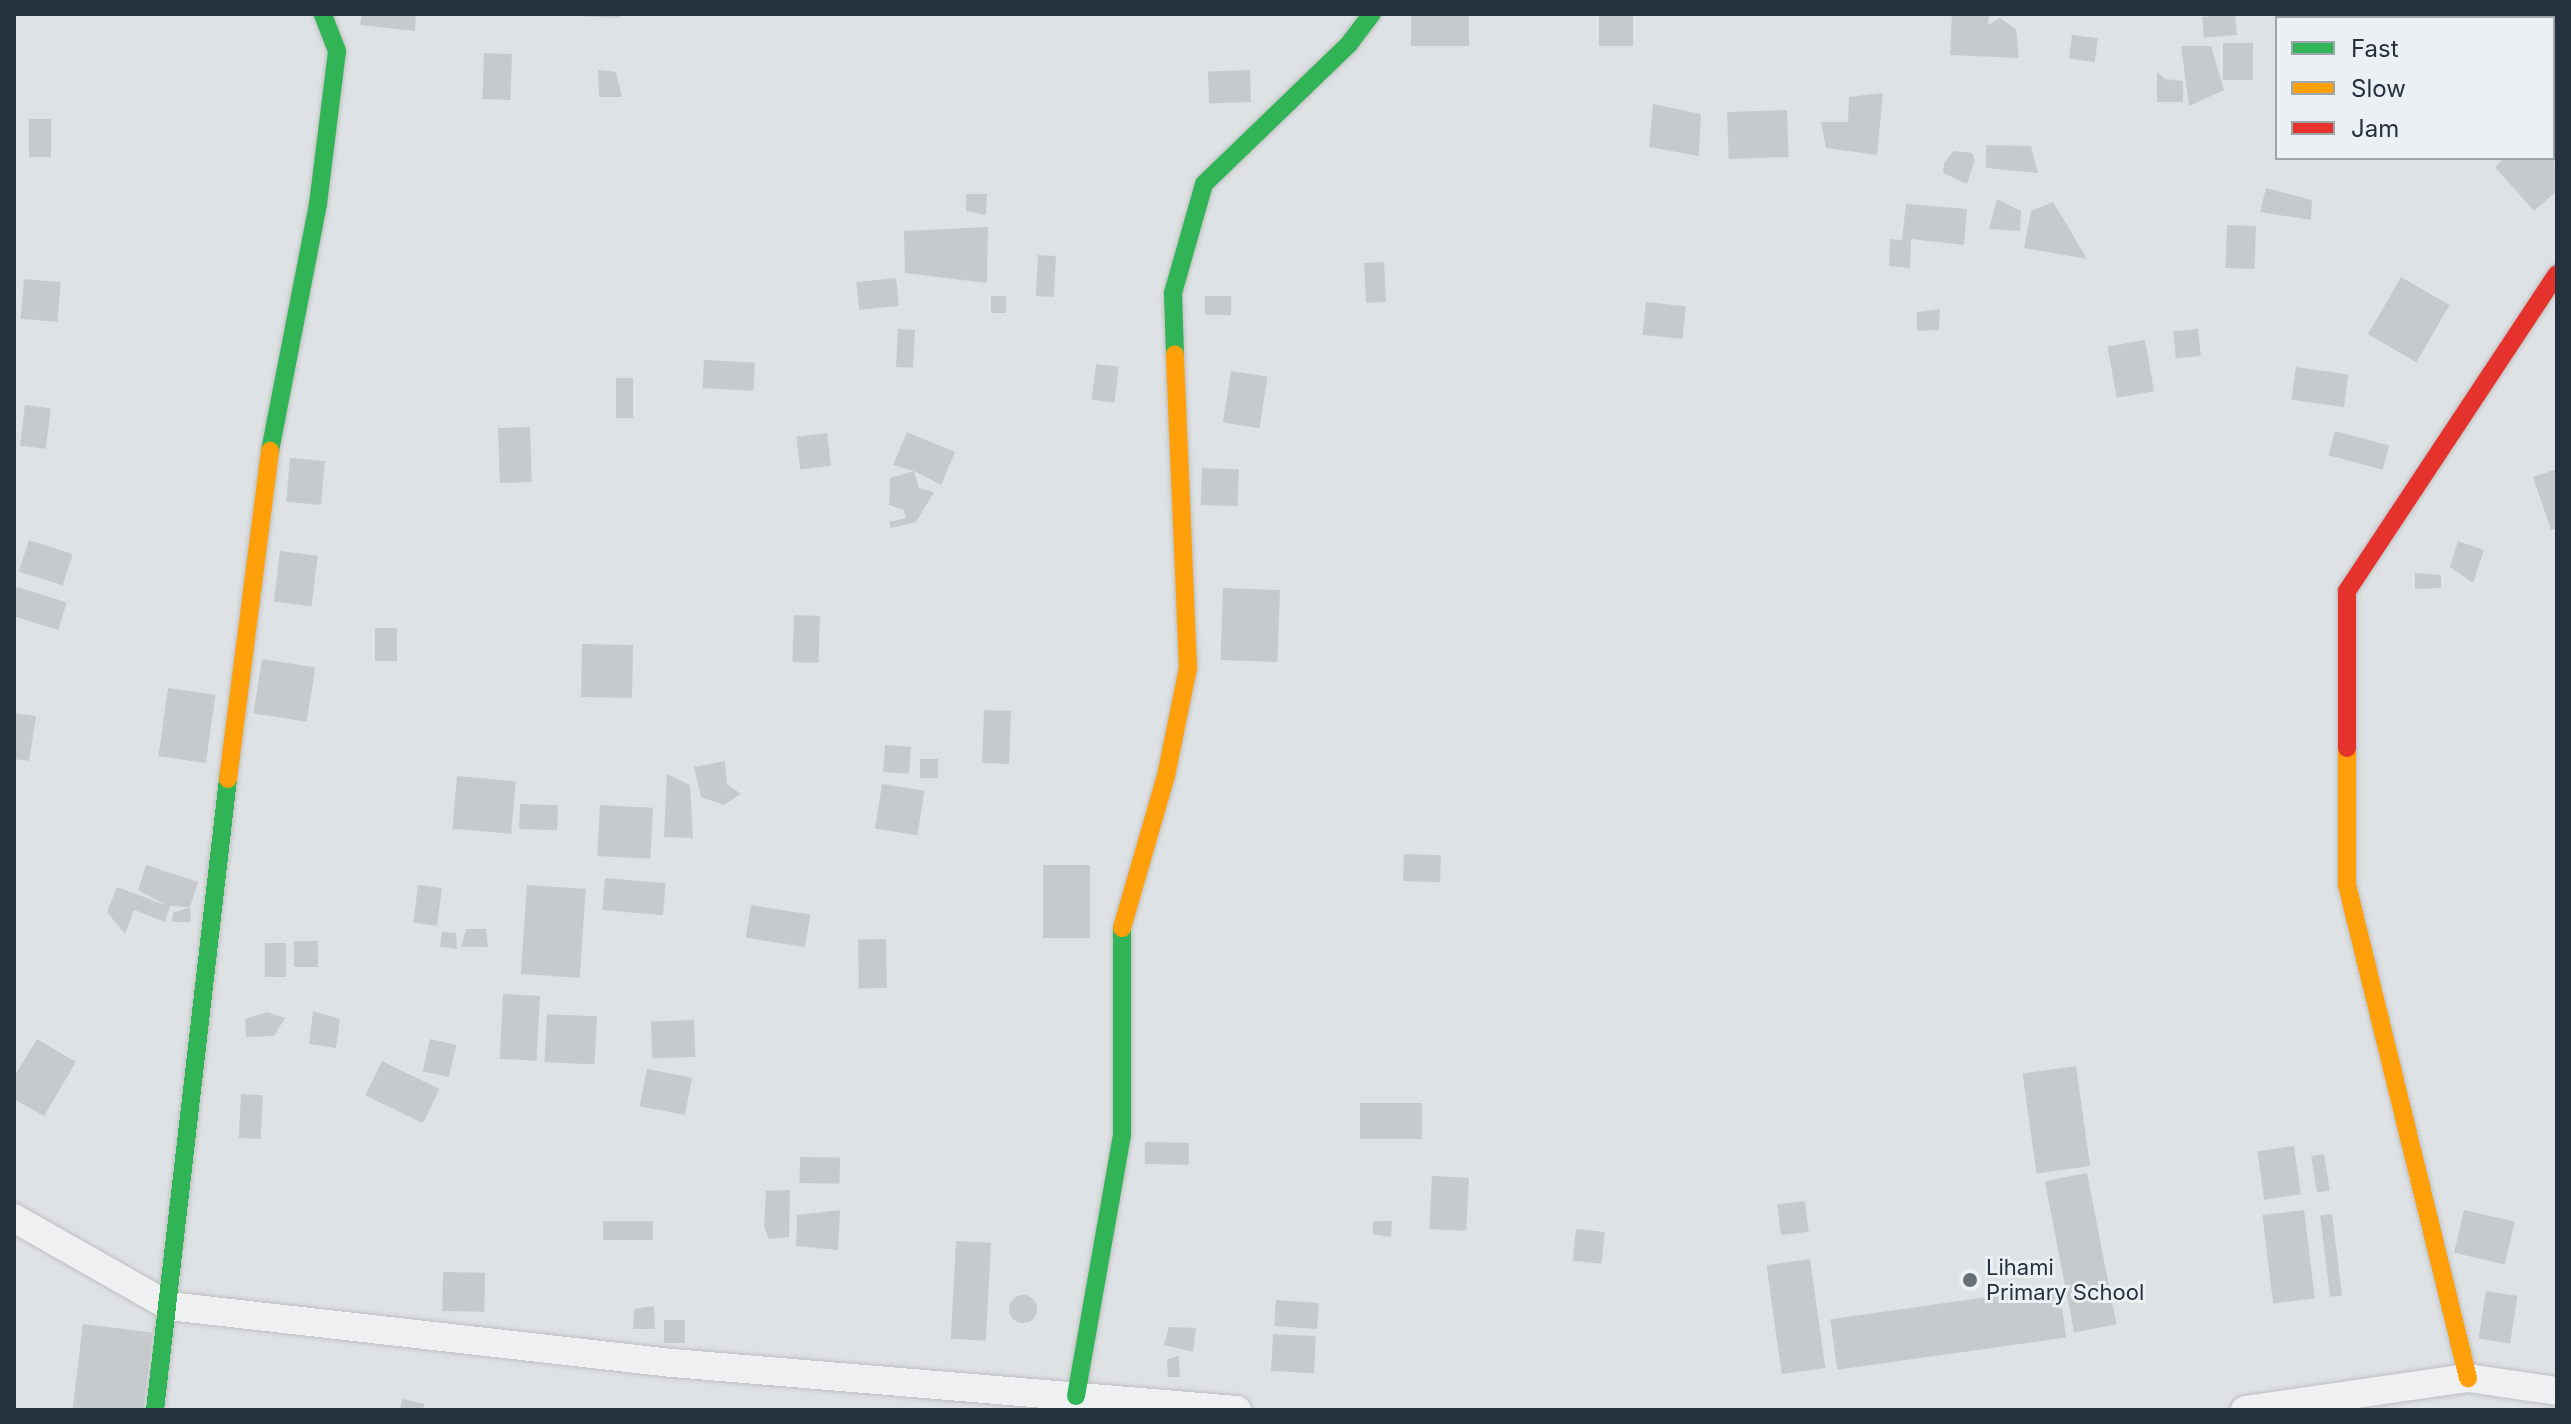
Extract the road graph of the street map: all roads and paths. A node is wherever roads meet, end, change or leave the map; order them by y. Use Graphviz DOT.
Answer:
graph roads {
  1 [pos="323,14"];
  2 [pos="1372,14"];
  3 [pos="2557,274"];
  4 [pos="14,1218"];
  5 [pos="169,1306"];
  6 [pos="2468,1378"];
  7 [pos="2557,1391"];
  8 [pos="1076,1396"];
  9 [pos="2405,1399"];
  10 [pos="155,1410"];
  11 [pos="1237,1410"];
  12 [pos="2245,1410"];
  1 -- 5 [label="street"];
  2 -- 8 [label="street"];
  3 -- 6 [label="street"];
  4 -- 5 [label="street"];
  5 -- 8 [label="street"];
  5 -- 10 [label="street"];
  6 -- 7 [label="street"];
  6 -- 9 [label="street"];
  8 -- 11 [label="street"];
  9 -- 12 [label="street"];
}
